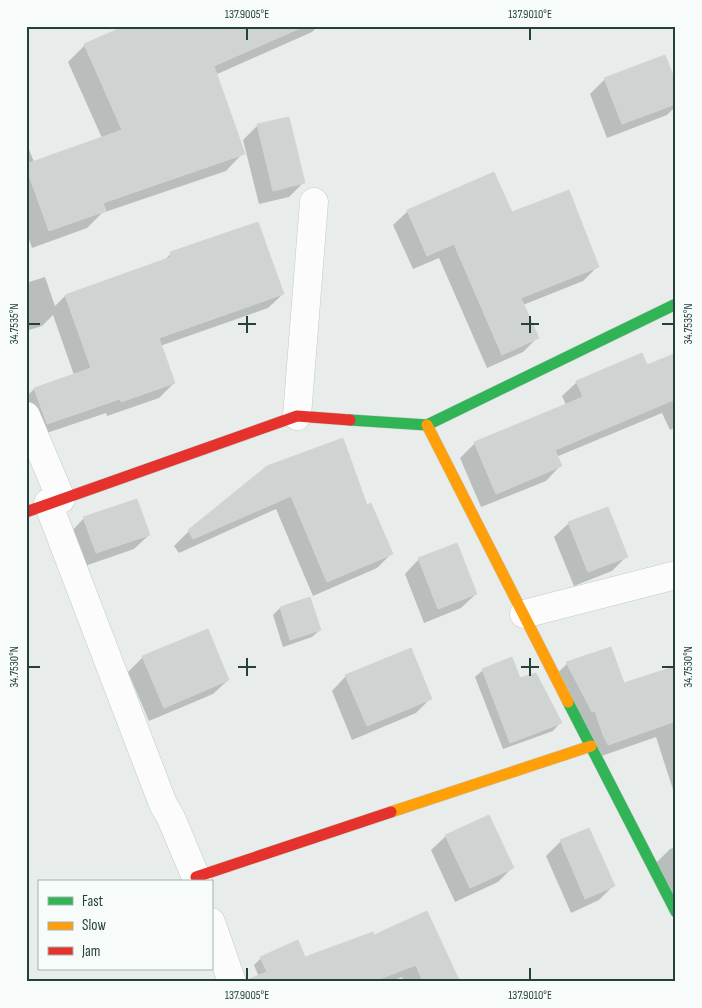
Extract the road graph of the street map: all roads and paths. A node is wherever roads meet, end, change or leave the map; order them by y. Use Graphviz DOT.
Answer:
graph roads {
  1 [pos="314,202"];
  2 [pos="676,304"];
  3 [pos="26,416"];
  4 [pos="297,416"];
  5 [pos="427,425"];
  6 [pos="45,505"];
  7 [pos="676,575"];
  8 [pos="524,614"];
  9 [pos="591,746"];
  10 [pos="197,879"];
  11 [pos="676,912"];
  12 [pos="212,925"];
  13 [pos="232,982"];
  1 -- 4 [label="street"];
  2 -- 5 [label="street"];
  3 -- 6 [label="street"];
  4 -- 5 [label="street"];
  4 -- 6 [label="street"];
  5 -- 8 [label="street"];
  6 -- 10 [label="street"];
  7 -- 8 [label="street"];
  8 -- 9 [label="street"];
  9 -- 10 [label="street"];
  9 -- 11 [label="street"];
  12 -- 13 [label="street"];
}
